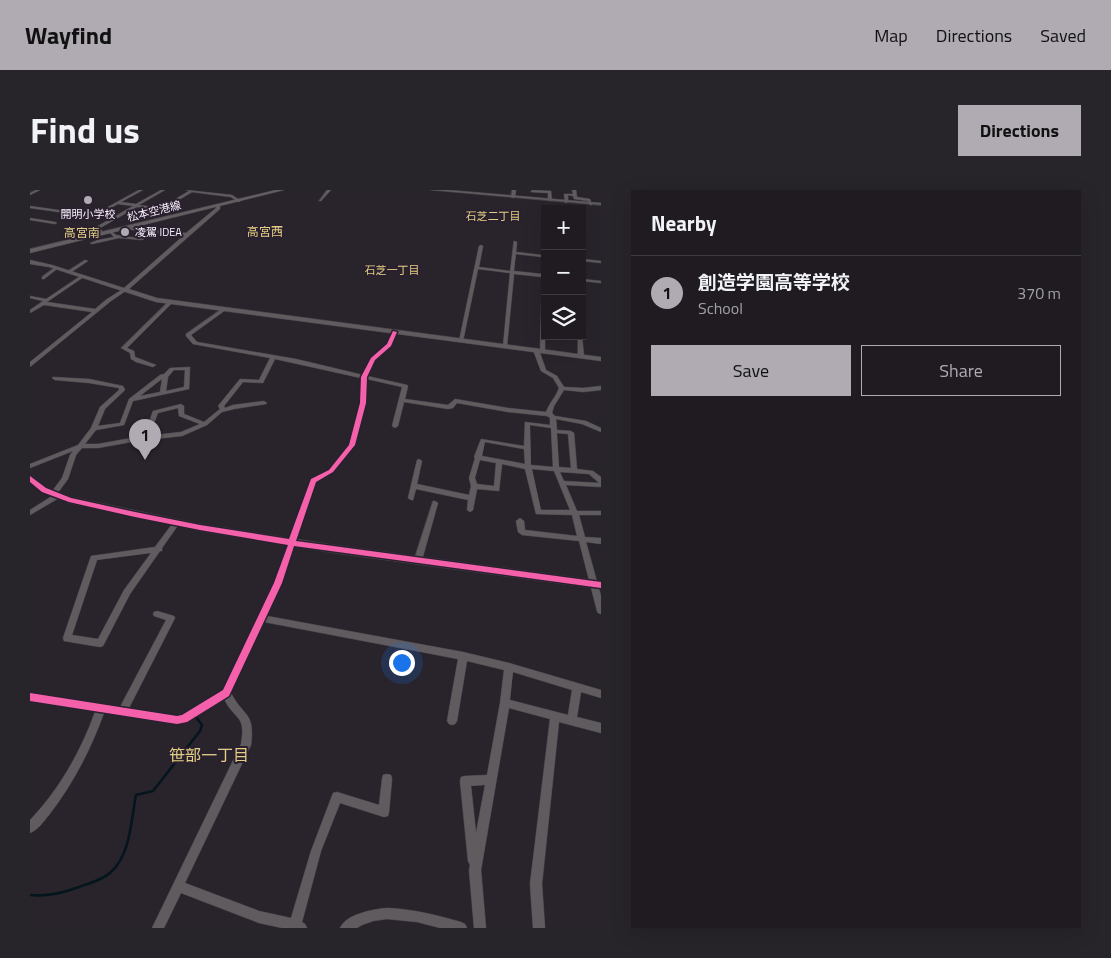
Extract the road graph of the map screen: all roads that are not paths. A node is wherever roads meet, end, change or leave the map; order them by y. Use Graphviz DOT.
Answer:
graph roads {
  1 [pos="38,190"];
  2 [pos="141,190"];
  3 [pos="163,190"];
  4 [pos="188,190"];
  5 [pos="192,190"];
  6 [pos="225,190"];
  7 [pos="282,190"];
  8 [pos="330,190"];
  9 [pos="433,190"];
  10 [pos="500,190"];
  11 [pos="514,190"];
  12 [pos="532,190"];
  13 [pos="573,190"];
  14 [pos="30,194"];
  15 [pos="219,194"];
  16 [pos="575,195"];
  17 [pos="499,196"];
  18 [pos="514,197"];
  19 [pos="531,198"];
  20 [pos="320,200"];
  21 [pos="550,200"];
  22 [pos="240,201"];
  23 [pos="566,202"];
  24 [pos="118,203"];
  25 [pos="590,204"];
  26 [pos="601,204"];
  27 [pos="137,206"];
  28 [pos="218,206"];
  29 [pos="30,207"];
  30 [pos="30,219"];
  31 [pos="55,223"];
  32 [pos="125,228"];
  33 [pos="111,232"];
  34 [pos="102,234"];
  35 [pos="187,235"];
  36 [pos="119,236"];
  37 [pos="142,239"];
  38 [pos="515,242"];
  39 [pos="92,243"];
  40 [pos="481,246"];
  41 [pos="30,251"];
  42 [pos="514,253"];
  43 [pos="541,256"];
  44 [pos="586,260"];
  45 [pos="86,261"];
  46 [pos="30,262"];
  47 [pos="601,262"];
  48 [pos="477,268"];
  49 [pos="55,269"];
  50 [pos="69,272"];
  51 [pos="512,272"];
  52 [pos="83,276"];
  53 [pos="541,276"];
  54 [pos="43,278"];
  55 [pos="586,280"];
  56 [pos="601,282"];
  57 [pos="125,290"];
  58 [pos="544,295"];
  59 [pos="30,297"];
  60 [pos="44,301"];
  61 [pos="171,302"];
  62 [pos="225,309"];
  63 [pos="96,310"];
  64 [pos="30,312"];
  65 [pos="395,332"];
  66 [pos="580,340"];
  67 [pos="461,341"];
  68 [pos="505,346"];
  69 [pos="540,351"];
  70 [pos="581,356"];
  71 [pos="273,358"];
  72 [pos="601,359"];
  73 [pos="30,365"];
  74 [pos="153,365"];
  75 [pos="166,376"];
  76 [pos="364,377"];
  77 [pos="55,378"];
  78 [pos="562,388"];
  79 [pos="601,388"];
  80 [pos="164,393"];
  81 [pos="131,400"];
  82 [pos="402,400"];
  83 [pos="264,403"];
  84 [pos="224,410"];
  85 [pos="551,415"];
  86 [pos="152,422"];
  87 [pos="205,424"];
  88 [pos="395,426"];
  89 [pos="94,428"];
  90 [pos="553,429"];
  91 [pos="601,430"];
  92 [pos="80,446"];
  93 [pos="527,448"];
  94 [pos="477,457"];
  95 [pos="419,461"];
  96 [pos="499,462"];
  97 [pos="30,466"];
  98 [pos="528,467"];
  99 [pos="556,469"];
  100 [pos="574,470"];
  101 [pos="30,478"];
  102 [pos="601,480"];
  103 [pos="562,482"];
  104 [pos="601,485"];
  105 [pos="414,486"];
  106 [pos="474,486"];
  107 [pos="55,495"];
  108 [pos="411,498"];
  109 [pos="472,498"];
  110 [pos="435,503"];
  111 [pos="470,510"];
  112 [pos="575,513"];
  113 [pos="601,513"];
  114 [pos="30,514"];
  115 [pos="520,521"];
  116 [pos="177,522"];
  117 [pos="583,540"];
  118 [pos="601,541"];
  119 [pos="292,543"];
  120 [pos="159,549"];
  121 [pos="418,560"];
  122 [pos="597,584"];
  123 [pos="601,611"];
  124 [pos="157,614"];
  125 [pos="261,618"];
  126 [pos="463,656"];
  127 [pos="509,667"];
  128 [pos="576,686"];
  129 [pos="226,693"];
  130 [pos="601,694"];
  131 [pos="30,697"];
  132 [pos="506,703"];
  133 [pos="100,709"];
  134 [pos="122,711"];
  135 [pos="555,716"];
  136 [pos="572,719"];
  137 [pos="452,720"];
  138 [pos="601,728"];
  139 [pos="386,779"];
  140 [pos="491,780"];
  141 [pos="30,828"];
  142 [pos="475,870"];
  143 [pos="178,886"];
  144 [pos="298,926"];
  145 [pos="158,928"];
  146 [pos="346,928"];
  147 [pos="461,928"];
  148 [pos="480,928"];
  149 [pos="539,928"];
  1 -- 14 [label="street"];
  2 -- 24 [label="street"];
  3 -- 27 [label="street"];
  4 -- 5 [label="street"];
  5 -- 15 [label="street"];
  5 -- 27 [label="street"];
  6 -- 15 [label="street"];
  7 -- 22 [label="main road, 松本空港線"];
  8 -- 20 [label="street"];
  9 -- 17 [label="street"];
  10 -- 17 [label="street"];
  11 -- 18 [label="street"];
  12 -- 19 [label="street"];
  12 -- 21 [label="street"];
  13 -- 16 [label="street"];
  15 -- 22 [label="street"];
  16 -- 23 [label="street"];
  16 -- 25 [label="street"];
  17 -- 18 [label="street"];
  18 -- 19 [label="street"];
  19 -- 21 [label="street"];
  21 -- 23 [label="street"];
  22 -- 28 [label="main road, 松本空港線"];
  23 -- 25 [label="street"];
  24 -- 27 [label="street"];
  24 -- 29 [label="street"];
  25 -- 26 [label="street"];
  27 -- 34 [label="street"];
  28 -- 32 [label="main road, 松本空港線"];
  28 -- 35 [label="street"];
  30 -- 31 [label="street"];
  32 -- 33 [label="main road, 松本空港線"];
  32 -- 35 [label="street"];
  33 -- 34 [label="main road, 松本空港線"];
  33 -- 36 [label="street"];
  34 -- 41 [label="main road, 松本空港線"];
  35 -- 57 [label="street"];
  36 -- 37 [label="street"];
  36 -- 39 [label="street"];
  38 -- 42 [label="street"];
  40 -- 48 [label="street"];
  42 -- 43 [label="street"];
  42 -- 51 [label="street"];
  44 -- 47 [label="street"];
  45 -- 50 [label="street"];
  46 -- 50 [label="street"];
  48 -- 51 [label="street"];
  48 -- 67 [label="street"];
  49 -- 54 [label="street"];
  50 -- 52 [label="street"];
  51 -- 53 [label="street"];
  51 -- 68 [label="street"];
  52 -- 57 [label="street"];
  52 -- 60 [label="street"];
  55 -- 56 [label="street"];
  57 -- 61 [label="street"];
  57 -- 63 [label="street"];
  58 -- 69 [label="street"];
  59 -- 60 [label="street"];
  60 -- 63 [label="street"];
  60 -- 64 [label="street"];
  61 -- 62 [label="street"];
  61 -- 74 [label="street"];
  62 -- 65 [label="street"];
  62 -- 71 [label="street"];
  63 -- 73 [label="street"];
  65 -- 67 [label="street"];
  65 -- 76 [label="street"];
  66 -- 70 [label="street"];
  67 -- 68 [label="street"];
  68 -- 69 [label="street"];
  69 -- 70 [label="street"];
  69 -- 78 [label="street"];
  70 -- 72 [label="street"];
  71 -- 76 [label="street"];
  71 -- 84 [label="street"];
  75 -- 80 [label="street"];
  75 -- 80 [label="street"];
  75 -- 81 [label="street"];
  76 -- 82 [label="street"];
  76 -- 119 [label="street"];
  77 -- 89 [label="street"];
  78 -- 79 [label="street"];
  78 -- 85 [label="street"];
  80 -- 81 [label="street"];
  81 -- 89 [label="street"];
  82 -- 85 [label="street"];
  82 -- 88 [label="street"];
  83 -- 84 [label="street"];
  84 -- 87 [label="street"];
  85 -- 90 [label="street"];
  85 -- 91 [label="street"];
  86 -- 87 [label="street"];
  87 -- 92 [label="street"];
  89 -- 92 [label="street"];
  90 -- 93 [label="street"];
  90 -- 99 [label="street"];
  90 -- 100 [label="street"];
  92 -- 97 [label="street"];
  92 -- 107 [label="street"];
  93 -- 94 [label="street"];
  93 -- 98 [label="street"];
  94 -- 96 [label="street"];
  94 -- 106 [label="street"];
  95 -- 105 [label="street"];
  96 -- 98 [label="street"];
  96 -- 106 [label="street"];
  98 -- 99 [label="street"];
  98 -- 112 [label="street"];
  99 -- 100 [label="street"];
  99 -- 103 [label="street"];
  100 -- 102 [label="street"];
  101 -- 107 [label="street"];
  103 -- 104 [label="street"];
  103 -- 112 [label="street"];
  105 -- 108 [label="street"];
  105 -- 109 [label="street"];
  106 -- 109 [label="street"];
  107 -- 114 [label="street"];
  107 -- 116 [label="street"];
  109 -- 111 [label="street"];
  110 -- 121 [label="street"];
  112 -- 113 [label="street"];
  112 -- 117 [label="street"];
  115 -- 117 [label="street"];
  116 -- 119 [label="street"];
  116 -- 120 [label="street"];
  117 -- 118 [label="street"];
  117 -- 122 [label="street"];
  119 -- 121 [label="street"];
  119 -- 125 [label="street"];
  120 -- 120 [label="street"];
  121 -- 122 [label="street"];
  122 -- 123 [label="street"];
  124 -- 134 [label="street"];
  125 -- 126 [label="street"];
  125 -- 129 [label="street"];
  126 -- 127 [label="street"];
  126 -- 137 [label="street"];
  127 -- 128 [label="street"];
  127 -- 132 [label="street"];
  128 -- 130 [label="street"];
  128 -- 136 [label="street"];
  129 -- 134 [label="street"];
  129 -- 143 [label="street"];
  131 -- 133 [label="street"];
  132 -- 135 [label="street"];
  132 -- 140 [label="street"];
  133 -- 134 [label="street"];
  133 -- 141 [label="street"];
  135 -- 136 [label="street"];
  135 -- 149 [label="street"];
  136 -- 138 [label="street"];
  139 -- 144 [label="street"];
  140 -- 142 [label="street"];
  140 -- 142 [label="street"];
  142 -- 148 [label="street"];
  143 -- 144 [label="street"];
  143 -- 145 [label="street"];
  146 -- 147 [label="street"];
}
